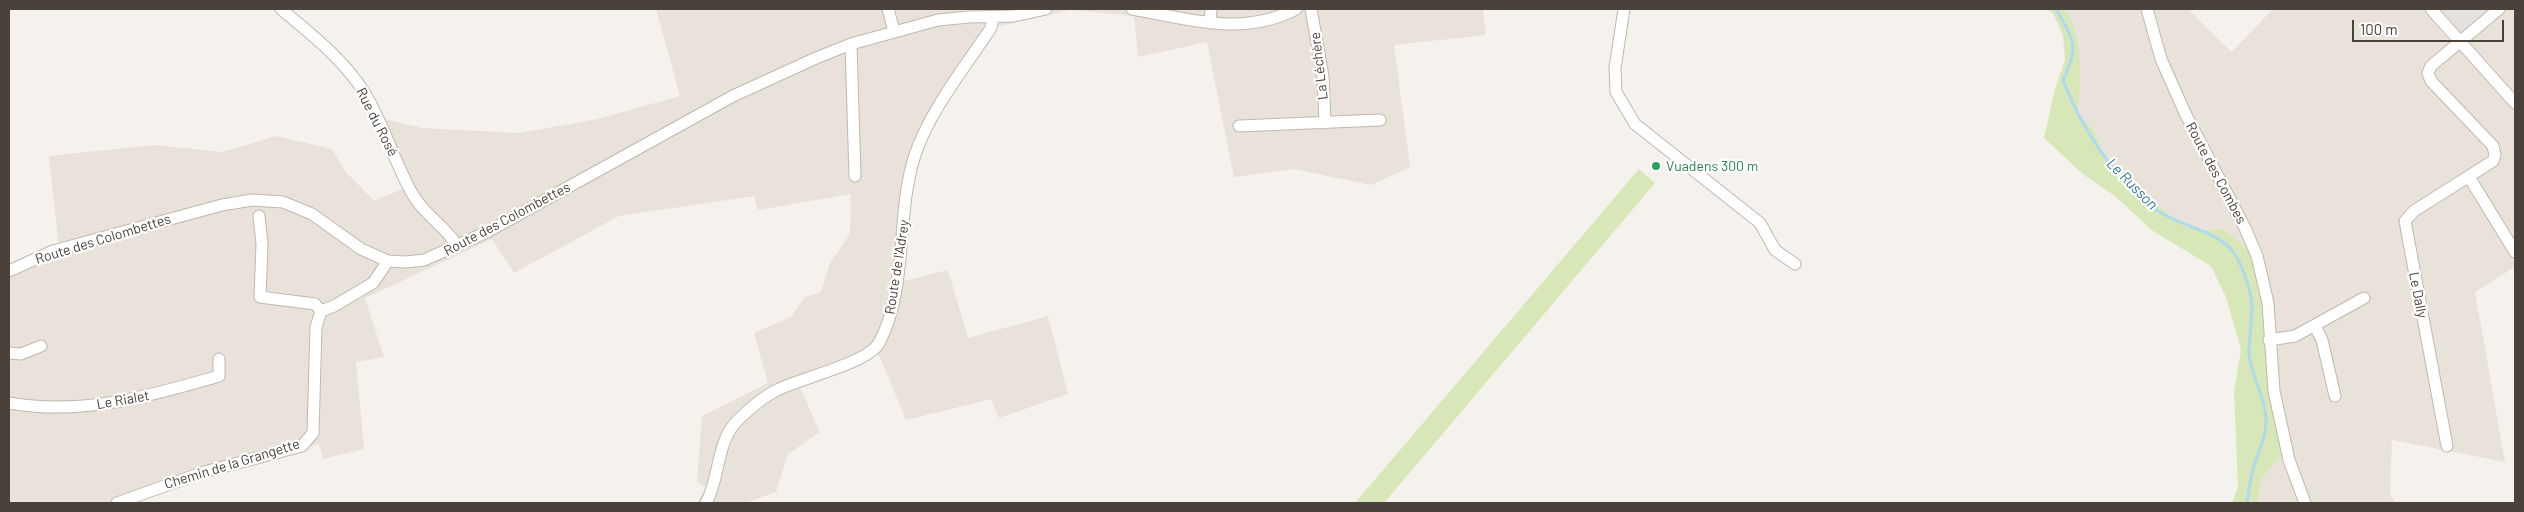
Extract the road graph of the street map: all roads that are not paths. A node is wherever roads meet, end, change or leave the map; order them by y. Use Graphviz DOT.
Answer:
graph roads {
  1 [pos="281,9"];
  2 [pos="888,9"];
  3 [pos="1046,9"];
  4 [pos="1132,9"];
  5 [pos="1211,9"];
  6 [pos="1296,9"];
  7 [pos="1312,9"];
  8 [pos="1624,9"];
  9 [pos="2147,9"];
  10 [pos="2431,9"];
  11 [pos="2500,9"];
  12 [pos="994,18"];
  13 [pos="1210,23"];
  14 [pos="894,31"];
  15 [pos="2461,41"];
  16 [pos="850,44"];
  17 [pos="2515,103"];
  18 [pos="1380,120"];
  19 [pos="1325,123"];
  20 [pos="1239,126"];
  21 [pos="855,176"];
  22 [pos="2470,177"];
  23 [pos="259,216"];
  24 [pos="457,246"];
  25 [pos="2515,252"];
  26 [pos="388,261"];
  27 [pos="1795,264"];
  28 [pos="9,272"];
  29 [pos="2364,298"];
  30 [pos="321,311"];
  31 [pos="2315,326"];
  32 [pos="2269,340"];
  33 [pos="41,346"];
  34 [pos="9,353"];
  35 [pos="219,359"];
  36 [pos="2335,396"];
  37 [pos="9,403"];
  38 [pos="2447,446"];
  39 [pos="117,503"];
  40 [pos="706,503"];
  41 [pos="2305,503"];
  1 -- 24 [label="street, Rue du Rosé"];
  2 -- 14 [label="street"];
  3 -- 12 [label="street, Route des Colombettes"];
  4 -- 13 [label="street"];
  5 -- 13 [label="street"];
  6 -- 13 [label="street"];
  7 -- 19 [label="street, La Léchère"];
  8 -- 27 [label="street"];
  9 -- 32 [label="street, Route des Combes"];
  10 -- 15 [label="street"];
  11 -- 15 [label="street, Le Dally"];
  12 -- 14 [label="street, Route des Colombettes"];
  12 -- 40 [label="street, Route de l'Adrey"];
  14 -- 16 [label="street, Route des Colombettes"];
  15 -- 17 [label="street"];
  15 -- 22 [label="street, Le Dally"];
  16 -- 21 [label="street"];
  16 -- 24 [label="street, Route des Colombettes"];
  18 -- 19 [label="street"];
  19 -- 20 [label="street"];
  22 -- 25 [label="street"];
  22 -- 38 [label="street, Le Dally"];
  23 -- 30 [label="street"];
  24 -- 26 [label="street, Route des Colombettes"];
  26 -- 28 [label="street, Route des Colombettes"];
  26 -- 30 [label="street"];
  29 -- 31 [label="street"];
  30 -- 39 [label="street, Chemin de la Grangette"];
  31 -- 32 [label="street"];
  31 -- 36 [label="street"];
  32 -- 41 [label="street, Route des Combes"];
  33 -- 34 [label="street"];
  35 -- 37 [label="street, Le Rialet"];
}
